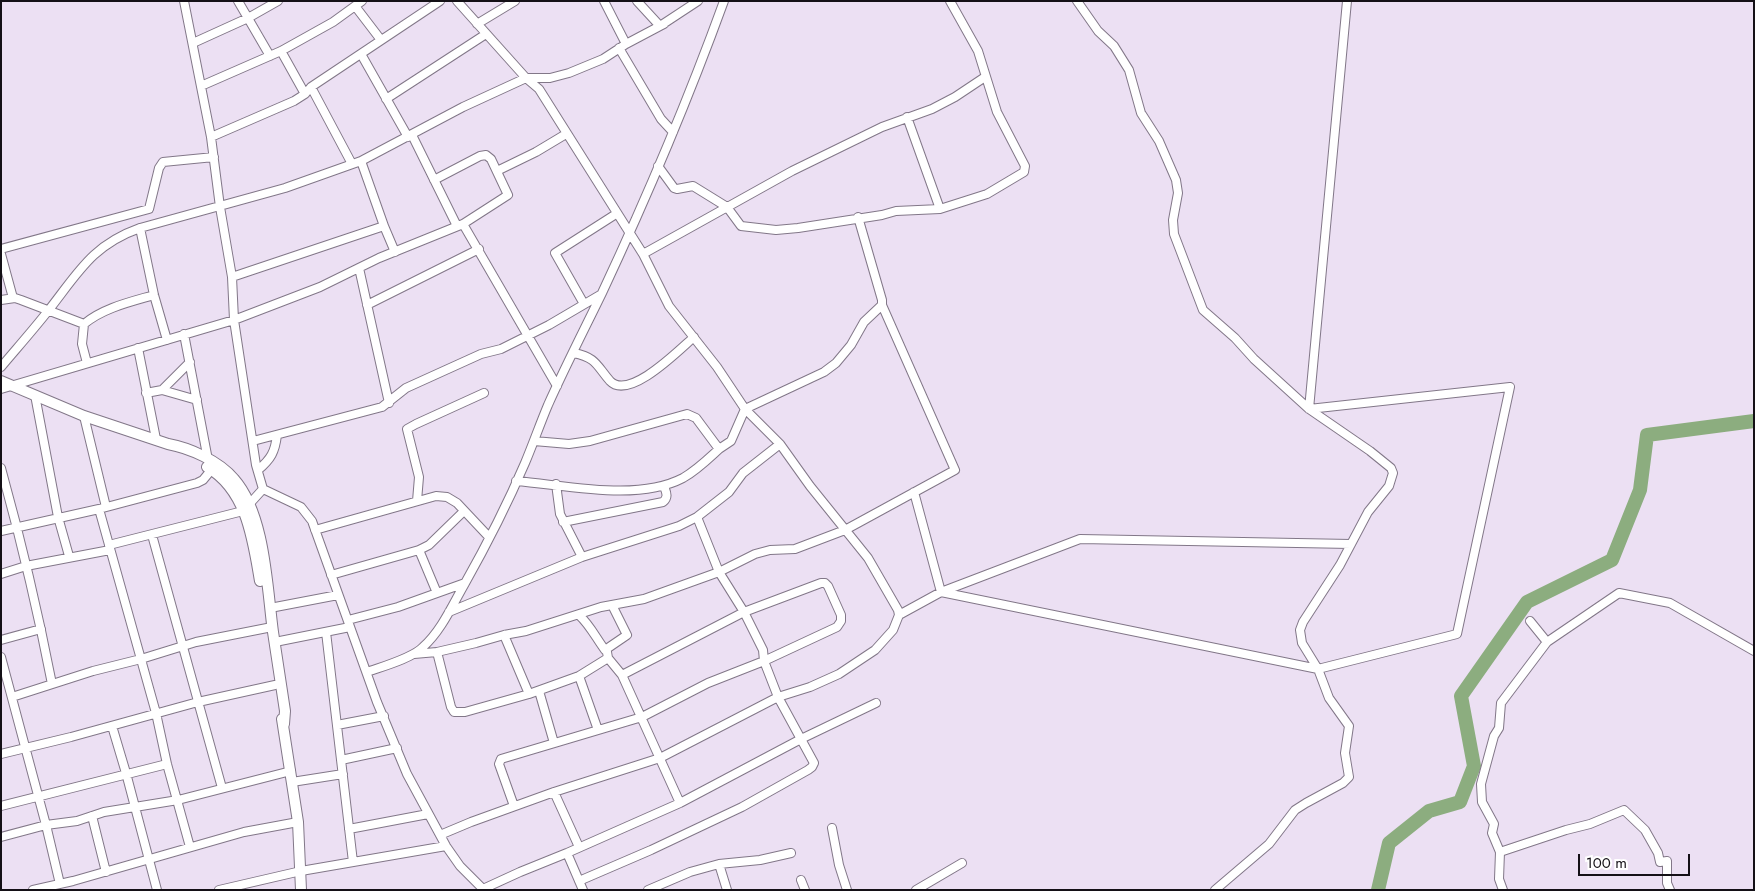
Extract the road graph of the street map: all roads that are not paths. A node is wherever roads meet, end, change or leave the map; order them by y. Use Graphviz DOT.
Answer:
graph roads {
  1 [pos="184,1"];
  2 [pos="238,1"];
  3 [pos="278,1"];
  4 [pos="440,1"];
  5 [pos="457,1"];
  6 [pos="515,1"];
  7 [pos="604,1"];
  8 [pos="637,1"];
  9 [pos="696,1"];
  10 [pos="724,1"];
  11 [pos="950,1"];
  12 [pos="1077,1"];
  13 [pos="1347,1"];
  14 [pos="360,3"];
  15 [pos="248,18"];
  16 [pos="477,24"];
  17 [pos="660,26"];
  18 [pos="486,34"];
  19 [pos="381,40"];
  20 [pos="192,43"];
  21 [pos="623,46"];
  22 [pos="280,51"];
  23 [pos="361,54"];
  24 [pos="270,56"];
  25 [pos="985,77"];
  26 [pos="526,78"];
  27 [pos="201,86"];
  28 [pos="311,87"];
  29 [pos="305,94"];
  30 [pos="386,98"];
  31 [pos="908,117"];
  32 [pos="672,132"];
  33 [pos="566,134"];
  34 [pos="410,136"];
  35 [pos="212,137"];
  36 [pos="214,157"];
  37 [pos="361,161"];
  38 [pos="352,164"];
  39 [pos="658,166"];
  40 [pos="497,171"];
  41 [pos="434,180"];
  42 [pos="220,207"];
  43 [pos="727,207"];
  44 [pos="940,209"];
  45 [pos="616,214"];
  46 [pos="858,218"];
  47 [pos="460,225"];
  48 [pos="384,226"];
  49 [pos="140,228"];
  50 [pos="629,234"];
  51 [pos="1,249"];
  52 [pos="479,249"];
  53 [pos="394,252"];
  54 [pos="1,254"];
  55 [pos="643,254"];
  56 [pos="359,268"];
  57 [pos="232,277"];
  58 [pos="601,294"];
  59 [pos="154,295"];
  60 [pos="13,298"];
  61 [pos="1,300"];
  62 [pos="584,304"];
  63 [pos="367,305"];
  64 [pos="882,305"];
  65 [pos="48,310"];
  66 [pos="234,320"];
  67 [pos="84,324"];
  68 [pos="184,334"];
  69 [pos="528,336"];
  70 [pos="694,337"];
  71 [pos="167,340"];
  72 [pos="138,348"];
  73 [pos="574,353"];
  74 [pos="190,362"];
  75 [pos="88,363"];
  76 [pos="1,367"];
  77 [pos="1,381"];
  78 [pos="15,386"];
  79 [pos="557,386"];
  80 [pos="1,389"];
  81 [pos="162,390"];
  82 [pos="146,393"];
  83 [pos="484,393"];
  84 [pos="34,395"];
  85 [pos="197,400"];
  86 [pos="388,403"];
  87 [pos="744,409"];
  88 [pos="1309,409"];
  89 [pos="84,416"];
  90 [pos="277,435"];
  91 [pos="156,439"];
  92 [pos="253,441"];
  93 [pos="534,441"];
  94 [pos="780,444"];
  95 [pos="719,449"];
  96 [pos="210,464"];
  97 [pos="1,468"];
  98 [pos="258,470"];
  99 [pos="516,480"];
  100 [pos="556,484"];
  101 [pos="664,486"];
  102 [pos="263,489"];
  103 [pos="914,492"];
  104 [pos="417,502"];
  105 [pos="246,507"];
  106 [pos="102,508"];
  107 [pos="464,510"];
  108 [pos="697,517"];
  109 [pos="58,518"];
  110 [pos="563,522"];
  111 [pos="18,527"];
  112 [pos="315,530"];
  113 [pos="845,530"];
  114 [pos="1,531"];
  115 [pos="152,535"];
  116 [pos="490,537"];
  117 [pos="1351,544"];
  118 [pos="110,547"];
  119 [pos="419,550"];
  120 [pos="69,556"];
  121 [pos="582,557"];
  122 [pos="26,566"];
  123 [pos="719,572"];
  124 [pos="1,574"];
  125 [pos="332,575"];
  126 [pos="465,583"];
  127 [pos="941,592"];
  128 [pos="437,593"];
  129 [pos="338,595"];
  130 [pos="612,605"];
  131 [pos="270,608"];
  132 [pos="449,612"];
  133 [pos="744,612"];
  134 [pos="579,615"];
  135 [pos="899,615"];
  136 [pos="1530,621"];
  137 [pos="349,623"];
  138 [pos="268,628"];
  139 [pos="41,629"];
  140 [pos="326,632"];
  141 [pos="504,635"];
  142 [pos="1,640"];
  143 [pos="275,642"];
  144 [pos="1547,642"];
  145 [pos="182,646"];
  146 [pos="605,650"];
  147 [pos="1754,651"];
  148 [pos="436,652"];
  149 [pos="414,654"];
  150 [pos="1,657"];
  151 [pos="608,658"];
  152 [pos="141,659"];
  153 [pos="764,661"];
  154 [pos="1318,669"];
  155 [pos="366,672"];
  156 [pos="622,675"];
  157 [pos="579,676"];
  158 [pos="52,684"];
  159 [pos="275,685"];
  160 [pos="539,691"];
  161 [pos="1,694"];
  162 [pos="11,694"];
  163 [pos="529,694"];
  164 [pos="778,697"];
  165 [pos="198,702"];
  166 [pos="876,703"];
  167 [pos="156,713"];
  168 [pos="384,716"];
  169 [pos="642,717"];
  170 [pos="284,724"];
  171 [pos="337,725"];
  172 [pos="112,726"];
  173 [pos="598,730"];
  174 [pos="801,740"];
  175 [pos="554,743"];
  176 [pos="25,747"];
  177 [pos="397,748"];
  178 [pos="1,754"];
  179 [pos="660,758"];
  180 [pos="341,760"];
  181 [pos="167,764"];
  182 [pos="291,771"];
  183 [pos="126,773"];
  184 [pos="343,774"];
  185 [pos="292,782"];
  186 [pos="222,788"];
  187 [pos="554,792"];
  188 [pos="38,797"];
  189 [pos="178,800"];
  190 [pos="680,803"];
  191 [pos="1,806"];
  192 [pos="514,806"];
  193 [pos="134,808"];
  194 [pos="428,814"];
  195 [pos="92,816"];
  196 [pos="298,822"];
  197 [pos="46,825"];
  198 [pos="832,828"];
  199 [pos="349,829"];
  200 [pos="2,834"];
  201 [pos="440,835"];
  202 [pos="446,846"];
  203 [pos="190,847"];
  204 [pos="579,848"];
  205 [pos="1500,852"];
  206 [pos="567,853"];
  207 [pos="791,853"];
  208 [pos="149,859"];
  209 [pos="353,862"];
  210 [pos="962,863"];
  211 [pos="719,864"];
  212 [pos="300,871"];
  213 [pos="106,872"];
  214 [pos="801,880"];
  215 [pos="579,881"];
  216 [pos="60,884"];
  217 [pos="34,890"];
  218 [pos="157,890"];
  219 [pos="218,890"];
  220 [pos="301,890"];
  221 [pos="483,890"];
  222 [pos="583,890"];
  223 [pos="648,890"];
  224 [pos="727,890"];
  225 [pos="805,890"];
  226 [pos="847,890"];
  227 [pos="916,890"];
  228 [pos="1215,890"];
  229 [pos="1503,890"];
  230 [pos="1670,890"];
  1 -- 20 [label="street"];
  2 -- 15 [label="street"];
  3 -- 15 [label="street"];
  4 -- 19 [label="street"];
  5 -- 16 [label="street"];
  6 -- 16 [label="street"];
  7 -- 21 [label="street"];
  8 -- 17 [label="street"];
  9 -- 17 [label="street"];
  10 -- 32 [label="street"];
  11 -- 25 [label="street"];
  12 -- 88 [label="street"];
  13 -- 88 [label="street"];
  14 -- 19 [label="street"];
  14 -- 22 [label="street"];
  15 -- 20 [label="street"];
  15 -- 24 [label="street"];
  16 -- 18 [label="street"];
  17 -- 21 [label="street"];
  18 -- 26 [label="street"];
  18 -- 30 [label="street"];
  19 -- 23 [label="street"];
  20 -- 27 [label="street"];
  21 -- 26 [label="street"];
  21 -- 32 [label="street"];
  22 -- 24 [label="street"];
  22 -- 29 [label="street"];
  23 -- 28 [label="street"];
  23 -- 30 [label="street"];
  24 -- 27 [label="street"];
  25 -- 31 [label="street"];
  25 -- 44 [label="street"];
  26 -- 33 [label="street"];
  26 -- 34 [label="street"];
  27 -- 35 [label="street"];
  28 -- 29 [label="street"];
  28 -- 38 [label="street"];
  29 -- 35 [label="street"];
  30 -- 34 [label="street"];
  31 -- 43 [label="street"];
  31 -- 44 [label="street"];
  32 -- 39 [label="street"];
  33 -- 40 [label="street"];
  33 -- 45 [label="street"];
  34 -- 37 [label="street"];
  34 -- 41 [label="street"];
  35 -- 36 [label="street"];
  36 -- 42 [label="street"];
  36 -- 51 [label="street"];
  37 -- 38 [label="street"];
  37 -- 48 [label="street"];
  38 -- 42 [label="street"];
  39 -- 43 [label="street"];
  39 -- 50 [label="street"];
  40 -- 41 [label="street"];
  40 -- 47 [label="street"];
  41 -- 47 [label="street"];
  42 -- 49 [label="street"];
  42 -- 57 [label="street"];
  43 -- 46 [label="street"];
  43 -- 55 [label="street"];
  44 -- 46 [label="street"];
  45 -- 50 [label="street"];
  45 -- 62 [label="street"];
  46 -- 64 [label="street"];
  47 -- 52 [label="street"];
  47 -- 53 [label="street"];
  48 -- 53 [label="street"];
  48 -- 57 [label="street"];
  49 -- 59 [label="street"];
  49 -- 65 [label="street"];
  50 -- 55 [label="street"];
  50 -- 58 [label="street"];
  52 -- 63 [label="street"];
  52 -- 69 [label="street"];
  53 -- 56 [label="street"];
  54 -- 60 [label="street"];
  55 -- 70 [label="street"];
  56 -- 63 [label="street"];
  56 -- 66 [label="street"];
  57 -- 66 [label="street"];
  58 -- 62 [label="street"];
  58 -- 73 [label="street"];
  59 -- 67 [label="street"];
  59 -- 71 [label="street"];
  60 -- 61 [label="street"];
  60 -- 65 [label="street"];
  62 -- 69 [label="street"];
  63 -- 86 [label="street"];
  64 -- 87 [label="street"];
  64 -- 103 [label="street"];
  65 -- 67 [label="street"];
  65 -- 76 [label="street"];
  66 -- 68 [label="street"];
  66 -- 92 [label="street"];
  67 -- 75 [label="street"];
  68 -- 71 [label="street"];
  68 -- 74 [label="street"];
  69 -- 79 [label="street"];
  69 -- 86 [label="street"];
  70 -- 73 [label="street"];
  70 -- 87 [label="street"];
  71 -- 72 [label="street"];
  72 -- 75 [label="street"];
  72 -- 82 [label="street"];
  73 -- 79 [label="street"];
  74 -- 81 [label="street"];
  74 -- 85 [label="street"];
  75 -- 78 [label="street"];
  77 -- 78 [label="main road"];
  78 -- 80 [label="street"];
  78 -- 84 [label="main road"];
  79 -- 93 [label="street"];
  81 -- 82 [label="street"];
  81 -- 85 [label="street"];
  82 -- 91 [label="street"];
  83 -- 104 [label="street"];
  84 -- 89 [label="main road"];
  84 -- 109 [label="street"];
  85 -- 96 [label="street"];
  86 -- 90 [label="street"];
  87 -- 94 [label="street"];
  87 -- 95 [label="street"];
  88 -- 117 [label="street"];
  88 -- 154 [label="street"];
  89 -- 91 [label="main road"];
  89 -- 106 [label="street"];
  90 -- 92 [label="street"];
  90 -- 98 [label="street"];
  91 -- 96 [label="main road"];
  92 -- 98 [label="street"];
  93 -- 95 [label="street"];
  93 -- 99 [label="street"];
  94 -- 108 [label="street"];
  94 -- 113 [label="street"];
  95 -- 101 [label="street"];
  96 -- 105 [label="main road"];
  96 -- 106 [label="street"];
  97 -- 111 [label="street"];
  98 -- 102 [label="street"];
  99 -- 100 [label="street"];
  99 -- 116 [label="street"];
  100 -- 101 [label="street"];
  100 -- 110 [label="street"];
  101 -- 110 [label="street"];
  102 -- 105 [label="street"];
  102 -- 112 [label="street"];
  103 -- 113 [label="street"];
  103 -- 127 [label="street"];
  104 -- 107 [label="street"];
  104 -- 112 [label="street"];
  105 -- 115 [label="street"];
  105 -- 131 [label="main road"];
  105 -- 138 [label="main road"];
  106 -- 109 [label="street"];
  106 -- 118 [label="street"];
  107 -- 116 [label="street"];
  107 -- 119 [label="street"];
  108 -- 121 [label="street"];
  108 -- 123 [label="street"];
  109 -- 111 [label="street"];
  109 -- 120 [label="street"];
  110 -- 121 [label="street"];
  111 -- 114 [label="street"];
  111 -- 122 [label="street"];
  112 -- 125 [label="street"];
  113 -- 123 [label="street"];
  113 -- 135 [label="street"];
  115 -- 118 [label="street"];
  115 -- 145 [label="street"];
  116 -- 126 [label="street"];
  117 -- 127 [label="street"];
  117 -- 154 [label="street"];
  118 -- 120 [label="street"];
  118 -- 152 [label="street"];
  119 -- 125 [label="street"];
  119 -- 128 [label="street"];
  120 -- 122 [label="street"];
  121 -- 132 [label="street"];
  122 -- 124 [label="street"];
  122 -- 139 [label="street"];
  123 -- 130 [label="street"];
  123 -- 133 [label="street"];
  125 -- 129 [label="street"];
  126 -- 128 [label="street"];
  126 -- 132 [label="street"];
  127 -- 135 [label="street"];
  127 -- 154 [label="street"];
  128 -- 137 [label="street"];
  129 -- 131 [label="street"];
  129 -- 137 [label="street"];
  130 -- 134 [label="street"];
  130 -- 146 [label="street"];
  131 -- 143 [label="main road"];
  132 -- 149 [label="street"];
  133 -- 153 [label="street"];
  133 -- 153 [label="street"];
  133 -- 156 [label="street"];
  134 -- 141 [label="street"];
  134 -- 146 [label="street"];
  135 -- 164 [label="street"];
  136 -- 144 [label="street"];
  137 -- 140 [label="street"];
  137 -- 155 [label="street"];
  138 -- 145 [label="street"];
  138 -- 159 [label="main road"];
  139 -- 142 [label="street"];
  139 -- 158 [label="street"];
  140 -- 143 [label="street"];
  140 -- 171 [label="street"];
  141 -- 148 [label="street"];
  141 -- 163 [label="street"];
  143 -- 170 [label="main road"];
  144 -- 147 [label="street"];
  144 -- 205 [label="street"];
  145 -- 152 [label="street"];
  145 -- 165 [label="street"];
  146 -- 151 [label="street"];
  148 -- 149 [label="street"];
  148 -- 163 [label="street"];
  149 -- 155 [label="street"];
  150 -- 162 [label="street"];
  151 -- 156 [label="street"];
  151 -- 157 [label="street"];
  152 -- 158 [label="street"];
  152 -- 167 [label="street"];
  153 -- 164 [label="street"];
  153 -- 169 [label="street"];
  154 -- 228 [label="street"];
  155 -- 168 [label="street"];
  156 -- 169 [label="street"];
  157 -- 160 [label="street"];
  157 -- 173 [label="street"];
  158 -- 162 [label="street"];
  159 -- 165 [label="street"];
  159 -- 170 [label="main road"];
  160 -- 163 [label="street"];
  160 -- 175 [label="street"];
  161 -- 162 [label="street"];
  162 -- 176 [label="street"];
  164 -- 174 [label="street"];
  164 -- 179 [label="street"];
  165 -- 167 [label="street"];
  165 -- 186 [label="street"];
  166 -- 174 [label="street"];
  167 -- 172 [label="street"];
  167 -- 181 [label="street"];
  168 -- 171 [label="street"];
  168 -- 177 [label="street"];
  169 -- 173 [label="street"];
  169 -- 179 [label="street"];
  170 -- 182 [label="main road"];
  171 -- 180 [label="street"];
  172 -- 176 [label="street"];
  172 -- 183 [label="street"];
  173 -- 175 [label="street"];
  174 -- 190 [label="street"];
  174 -- 215 [label="street"];
  175 -- 192 [label="street"];
  176 -- 178 [label="street"];
  176 -- 188 [label="street"];
  177 -- 180 [label="street"];
  177 -- 194 [label="street"];
  179 -- 187 [label="street"];
  179 -- 190 [label="street"];
  180 -- 184 [label="street"];
  181 -- 183 [label="street"];
  181 -- 189 [label="street"];
  182 -- 185 [label="main road"];
  182 -- 186 [label="street"];
  183 -- 188 [label="street"];
  183 -- 193 [label="street"];
  184 -- 185 [label="street"];
  184 -- 199 [label="street"];
  185 -- 196 [label="main road"];
  186 -- 189 [label="street"];
  187 -- 192 [label="street"];
  187 -- 204 [label="street"];
  188 -- 191 [label="street"];
  188 -- 197 [label="street"];
  189 -- 193 [label="street"];
  189 -- 203 [label="street"];
  190 -- 204 [label="street"];
  192 -- 201 [label="street"];
  193 -- 195 [label="street"];
  193 -- 208 [label="street"];
  194 -- 199 [label="street"];
  194 -- 201 [label="street"];
  195 -- 197 [label="street"];
  195 -- 213 [label="street"];
  196 -- 203 [label="street"];
  196 -- 212 [label="main road"];
  197 -- 200 [label="street"];
  197 -- 216 [label="street"];
  198 -- 226 [label="street"];
  199 -- 209 [label="street"];
  201 -- 202 [label="street"];
  202 -- 209 [label="street"];
  202 -- 221 [label="street"];
  203 -- 208 [label="street"];
  204 -- 206 [label="street"];
  205 -- 229 [label="street"];
  205 -- 230 [label="street"];
  206 -- 215 [label="street"];
  206 -- 221 [label="street"];
  207 -- 211 [label="street"];
  208 -- 213 [label="street"];
  208 -- 218 [label="street"];
  209 -- 212 [label="street"];
  210 -- 227 [label="street"];
  211 -- 223 [label="street"];
  211 -- 224 [label="street"];
  212 -- 219 [label="street"];
  212 -- 220 [label="main road"];
  213 -- 216 [label="street"];
  214 -- 225 [label="street"];
  215 -- 222 [label="street"];
  216 -- 217 [label="street"];
}
